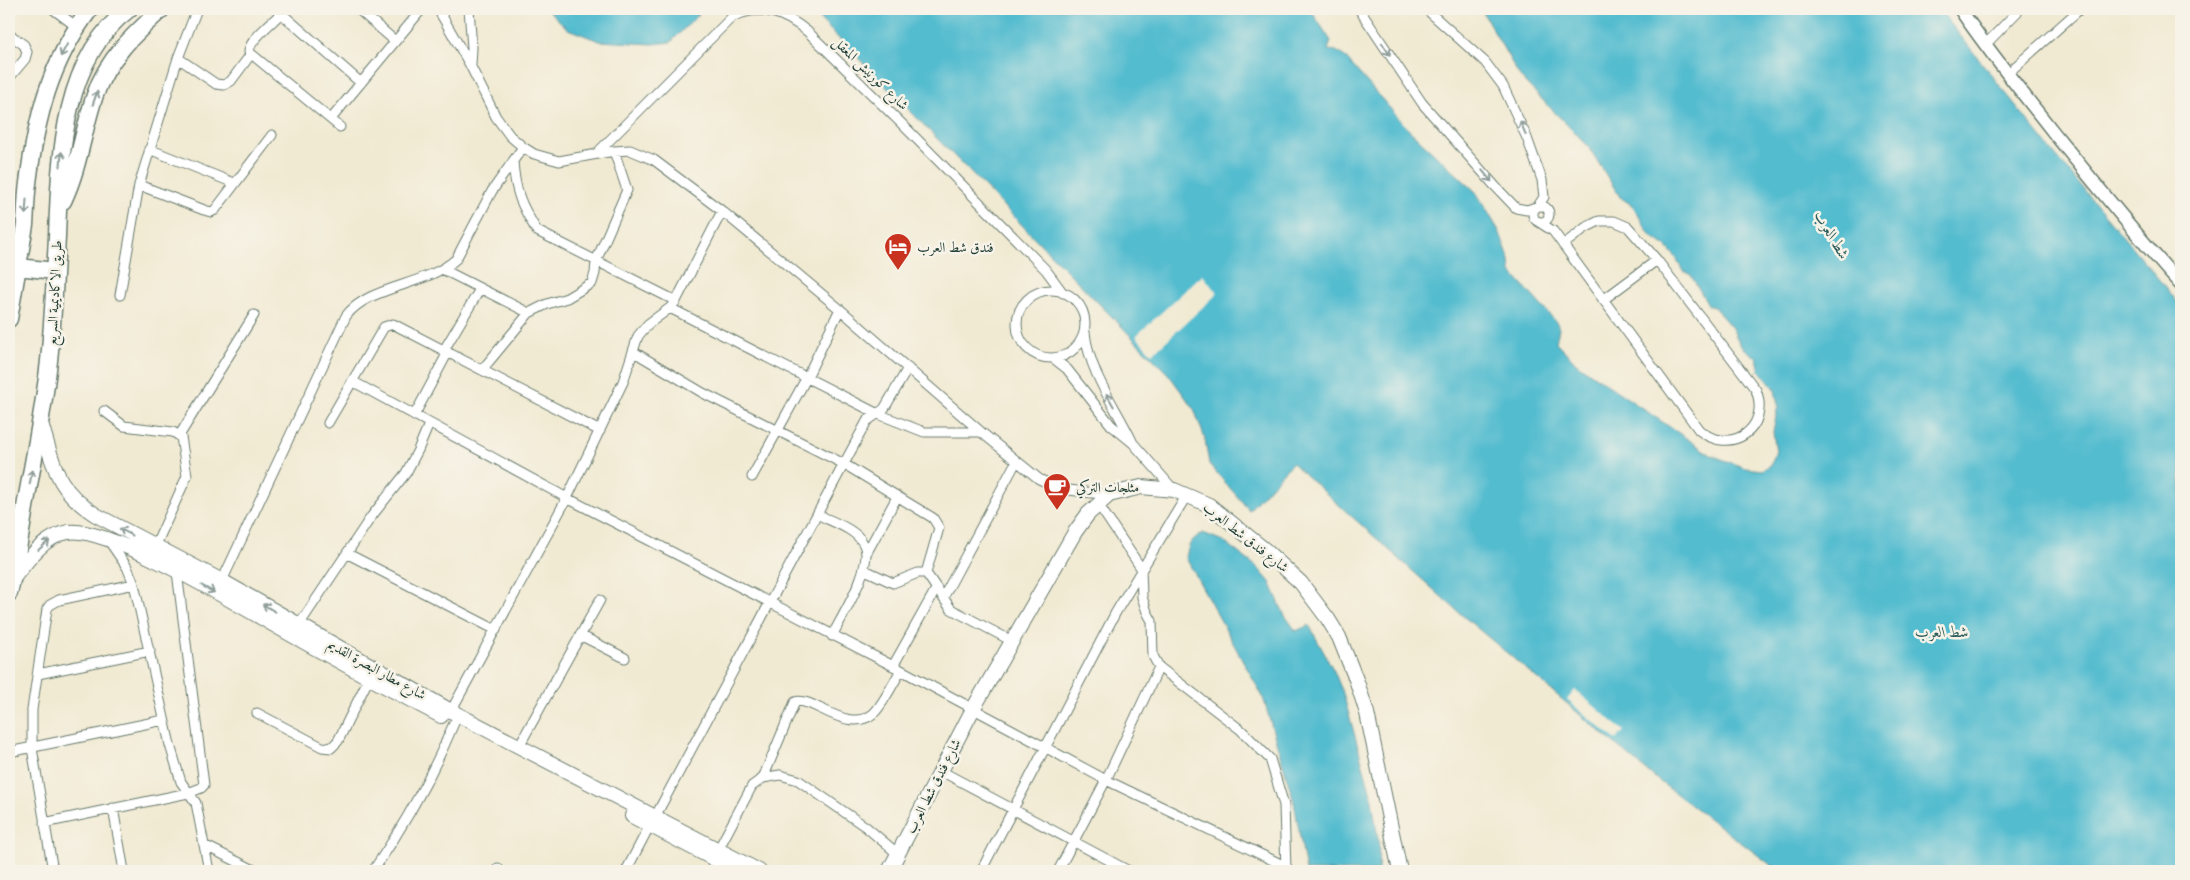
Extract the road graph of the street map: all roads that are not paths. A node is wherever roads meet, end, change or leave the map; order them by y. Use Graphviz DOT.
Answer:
graph roads {
  1 [pos="53,9"];
  2 [pos="90,9"];
  3 [pos="162,9"];
  4 [pos="197,9"];
  5 [pos="358,9"];
  6 [pos="422,9"];
  7 [pos="438,9"];
  8 [pos="469,9"];
  9 [pos="1359,9"];
  10 [pos="1426,9"];
  11 [pos="1960,9"];
  12 [pos="2020,9"];
  13 [pos="2080,9"];
  14 [pos="127,10"];
  15 [pos="283,11"];
  16 [pos="80,20"];
  17 [pos="9,34"];
  18 [pos="395,41"];
  19 [pos="1985,46"];
  20 [pos="251,54"];
  21 [pos="178,58"];
  22 [pos="470,65"];
  23 [pos="2007,74"];
  24 [pos="9,78"];
  25 [pos="361,83"];
  26 [pos="330,119"];
  27 [pos="340,127"];
  28 [pos="272,135"];
  29 [pos="523,147"];
  30 [pos="149,149"];
  31 [pos="614,151"];
  32 [pos="596,154"];
  33 [pos="513,161"];
  34 [pos="234,183"];
  35 [pos="139,185"];
  36 [pos="1544,190"];
  37 [pos="1537,207"];
  38 [pos="1519,209"];
  39 [pos="58,210"];
  40 [pos="722,211"];
  41 [pos="1549,211"];
  42 [pos="1537,221"];
  43 [pos="1553,231"];
  44 [pos="1563,245"];
  45 [pos="1657,260"];
  46 [pos="596,261"];
  47 [pos="18,267"];
  48 [pos="442,269"];
  49 [pos="56,271"];
  50 [pos="2181,285"];
  51 [pos="480,289"];
  52 [pos="1063,292"];
  53 [pos="120,295"];
  54 [pos="1603,300"];
  55 [pos="673,304"];
  56 [pos="840,309"];
  57 [pos="528,313"];
  58 [pos="254,315"];
  59 [pos="9,319"];
  60 [pos="1085,329"];
  61 [pos="446,351"];
  62 [pos="634,352"];
  63 [pos="1054,358"];
  64 [pos="908,368"];
  65 [pos="482,370"];
  66 [pos="807,377"];
  67 [pos="352,381"];
  68 [pos="104,411"];
  69 [pos="878,414"];
  70 [pos="414,416"];
  71 [pos="40,423"];
  72 [pos="328,423"];
  73 [pos="429,424"];
  74 [pos="600,431"];
  75 [pos="777,431"];
  76 [pos="980,432"];
  77 [pos="180,436"];
  78 [pos="1133,443"];
  79 [pos="1016,462"];
  80 [pos="844,464"];
  81 [pos="752,477"];
  82 [pos="1174,490"];
  83 [pos="1110,494"];
  84 [pos="1187,495"];
  85 [pos="897,497"];
  86 [pos="566,498"];
  87 [pos="1098,504"];
  88 [pos="817,514"];
  89 [pos="107,538"];
  90 [pos="156,547"];
  91 [pos="348,554"];
  92 [pos="866,554"];
  93 [pos="1141,568"];
  94 [pos="865,570"];
  95 [pos="177,572"];
  96 [pos="926,574"];
  97 [pos="222,581"];
  98 [pos="134,584"];
  99 [pos="10,585"];
  100 [pos="936,589"];
  101 [pos="943,598"];
  102 [pos="600,600"];
  103 [pos="770,602"];
  104 [pos="299,625"];
  105 [pos="496,630"];
  106 [pos="580,634"];
  107 [pos="832,636"];
  108 [pos="1012,641"];
  109 [pos="150,651"];
  110 [pos="625,658"];
  111 [pos="1159,667"];
  112 [pos="897,668"];
  113 [pos="38,674"];
  114 [pos="369,678"];
  115 [pos="973,709"];
  116 [pos="257,713"];
  117 [pos="453,717"];
  118 [pos="164,720"];
  119 [pos="519,746"];
  120 [pos="32,748"];
  121 [pos="1046,748"];
  122 [pos="9,752"];
  123 [pos="941,771"];
  124 [pos="763,778"];
  125 [pos="1106,780"];
  126 [pos="188,793"];
  127 [pos="113,808"];
  128 [pos="1014,809"];
  129 [pos="652,821"];
  130 [pos="44,823"];
  131 [pos="1074,841"];
  132 [pos="204,845"];
  133 [pos="718,850"];
  134 [pos="898,854"];
  135 [pos="1287,869"];
  136 [pos="732,870"];
  137 [pos="53,871"];
  138 [pos="124,871"];
  139 [pos="209,871"];
  140 [pos="256,871"];
  141 [pos="373,871"];
  142 [pos="626,871"];
  143 [pos="759,871"];
  144 [pos="890,871"];
  145 [pos="981,871"];
  146 [pos="1058,871"];
  147 [pos="1129,871"];
  148 [pos="1400,871"];
  1 -- 16 [label="street"];
  2 -- 16 [label="highway"];
  39 -- 3 [label="highway, one-way"];
  4 -- 21 [label="street"];
  5 -- 18 [label="street"];
  6 -- 18 [label="street"];
  7 -- 22 [label="street"];
  8 -- 22 [label="street"];
  9 -- 38 [label="street, one-way"];
  36 -- 10 [label="street, one-way"];
  11 -- 19 [label="street"];
  12 -- 19 [label="street"];
  13 -- 23 [label="street"];
  39 -- 14 [label="highway, طريق الاكاديمية السريع, one-way"];
  15 -- 20 [label="street"];
  15 -- 25 [label="street"];
  16 -- 47 [label="highway, one-way"];
  17 -- 24 [label="street"];
  18 -- 25 [label="street"];
  19 -- 23 [label="street"];
  20 -- 21 [label="street"];
  20 -- 26 [label="street"];
  21 -- 30 [label="street"];
  22 -- 29 [label="street"];
  23 -- 50 [label="street"];
  25 -- 26 [label="street"];
  26 -- 27 [label="street"];
  28 -- 34 [label="street"];
  29 -- 32 [label="street"];
  29 -- 33 [label="street"];
  30 -- 34 [label="street"];
  30 -- 35 [label="street"];
  31 -- 32 [label="street"];
  31 -- 40 [label="street"];
  31 -- 46 [label="street"];
  32 -- 52 [label="street, شارع كورنيش المعقل"];
  33 -- 46 [label="street"];
  33 -- 48 [label="street"];
  34 -- 35 [label="street"];
  35 -- 53 [label="street"];
  36 -- 37 [label="street"];
  36 -- 41 [label="street"];
  37 -- 38 [label="street"];
  37 -- 41 [label="street"];
  37 -- 42 [label="street"];
  38 -- 42 [label="street"];
  39 -- 49 [label="highway, طريق الاكاديمية السريع"];
  40 -- 55 [label="street"];
  40 -- 56 [label="street"];
  41 -- 42 [label="street"];
  41 -- 43 [label="street"];
  42 -- 43 [label="street"];
  43 -- 44 [label="street"];
  44 -- 45 [label="street"];
  44 -- 54 [label="street"];
  45 -- 54 [label="street"];
  45 -- 54 [label="street"];
  46 -- 55 [label="street"];
  46 -- 57 [label="street"];
  47 -- 49 [label="highway"];
  47 -- 59 [label="highway"];
  48 -- 51 [label="street"];
  48 -- 97 [label="street"];
  49 -- 71 [label="highway, طريق الاكاديمية السريع"];
  51 -- 57 [label="street"];
  51 -- 61 [label="street"];
  52 -- 60 [label="street"];
  52 -- 63 [label="street"];
  55 -- 62 [label="street"];
  55 -- 66 [label="street"];
  56 -- 64 [label="street"];
  56 -- 66 [label="street"];
  57 -- 65 [label="street"];
  58 -- 77 [label="street"];
  60 -- 63 [label="street"];
  78 -- 60 [label="street, one-way"];
  61 -- 65 [label="street"];
  61 -- 67 [label="street"];
  61 -- 70 [label="street"];
  62 -- 74 [label="street"];
  62 -- 75 [label="street"];
  63 -- 78 [label="street"];
  64 -- 69 [label="street"];
  64 -- 76 [label="street"];
  65 -- 74 [label="street"];
  66 -- 69 [label="street"];
  66 -- 75 [label="street"];
  67 -- 70 [label="street"];
  67 -- 72 [label="street"];
  68 -- 77 [label="street"];
  69 -- 76 [label="street"];
  69 -- 80 [label="street"];
  70 -- 73 [label="street"];
  90 -- 71 [label="main road, شارع مطار البصرة القديم, one-way"];
  99 -- 71 [label="highway, طريق الاكاديمية السريع, one-way"];
  73 -- 86 [label="street"];
  73 -- 91 [label="street"];
  74 -- 86 [label="street"];
  75 -- 80 [label="street"];
  75 -- 81 [label="street"];
  76 -- 79 [label="street"];
  77 -- 90 [label="street"];
  78 -- 82 [label="street"];
  79 -- 83 [label="street"];
  79 -- 101 [label="street"];
  80 -- 85 [label="street"];
  80 -- 88 [label="street"];
  82 -- 83 [label="main road, شارع فندق شط العرب"];
  82 -- 84 [label="main road, شارع فندق شط العرب"];
  83 -- 87 [label="main road, شارع فندق شط العرب"];
  84 -- 93 [label="street"];
  84 -- 148 [label="main road, شارع فندق شط العرب"];
  85 -- 92 [label="street"];
  85 -- 96 [label="street"];
  86 -- 103 [label="street"];
  86 -- 105 [label="street"];
  87 -- 93 [label="street"];
  87 -- 108 [label="main road, شارع فندق شط العرب"];
  88 -- 92 [label="street"];
  88 -- 103 [label="street"];
  89 -- 95 [label="main road, شارع مطار البصرة القديم"];
  89 -- 98 [label="street"];
  99 -- 89 [label="main road, شارع مطار البصرة القديم, one-way"];
  90 -- 97 [label="main road, شارع مطار البصرة القديم"];
  91 -- 104 [label="street"];
  91 -- 105 [label="street"];
  92 -- 94 [label="street"];
  93 -- 111 [label="street"];
  93 -- 121 [label="street"];
  94 -- 96 [label="street"];
  94 -- 107 [label="street"];
  95 -- 114 [label="main road, شارع مطار البصرة القديم, one-way"];
  95 -- 126 [label="street"];
  96 -- 100 [label="street"];
  104 -- 97 [label="main road, شارع مطار البصرة القديم, one-way"];
  98 -- 109 [label="street"];
  98 -- 113 [label="street"];
  100 -- 101 [label="street"];
  100 -- 112 [label="street"];
  101 -- 108 [label="street"];
  102 -- 106 [label="street"];
  103 -- 107 [label="street"];
  103 -- 129 [label="street"];
  104 -- 117 [label="main road, شارع مطار البصرة القديم"];
  105 -- 117 [label="street"];
  106 -- 110 [label="street"];
  106 -- 119 [label="street"];
  107 -- 112 [label="street"];
  108 -- 115 [label="main road, شارع فندق شط العرب"];
  109 -- 113 [label="street"];
  109 -- 118 [label="street"];
  111 -- 125 [label="street"];
  111 -- 135 [label="street"];
  112 -- 115 [label="street"];
  112 -- 124 [label="street"];
  113 -- 120 [label="street"];
  114 -- 116 [label="street"];
  114 -- 117 [label="main road, شارع مطار البصرة القديم"];
  115 -- 121 [label="street"];
  115 -- 123 [label="main road, شارع فندق شط العرب"];
  117 -- 119 [label="main road, شارع مطار البصرة القديم"];
  117 -- 129 [label="main road, شارع مطار البصرة القديم"];
  117 -- 141 [label="street"];
  118 -- 120 [label="street"];
  118 -- 126 [label="street"];
  119 -- 129 [label="main road, شارع مطار البصرة القديم"];
  120 -- 122 [label="street"];
  120 -- 130 [label="street"];
  121 -- 125 [label="street"];
  121 -- 128 [label="street"];
  123 -- 128 [label="street"];
  123 -- 134 [label="main road, شارع فندق شط العرب"];
  124 -- 133 [label="street"];
  124 -- 134 [label="street"];
  125 -- 131 [label="street"];
  125 -- 135 [label="street"];
  126 -- 127 [label="street"];
  126 -- 132 [label="street"];
  127 -- 130 [label="street"];
  127 -- 138 [label="street"];
  128 -- 131 [label="street"];
  128 -- 145 [label="street"];
  129 -- 133 [label="main road, شارع مطار البصرة القديم"];
  129 -- 136 [label="main road, شارع مطار البصرة القديم"];
  129 -- 142 [label="street"];
  130 -- 137 [label="street"];
  131 -- 146 [label="street"];
  131 -- 147 [label="street"];
  132 -- 139 [label="street"];
  132 -- 140 [label="street"];
  133 -- 143 [label="main road, شارع مطار البصرة القديم"];
  134 -- 144 [label="main road, شارع فندق شط العرب"];
}
